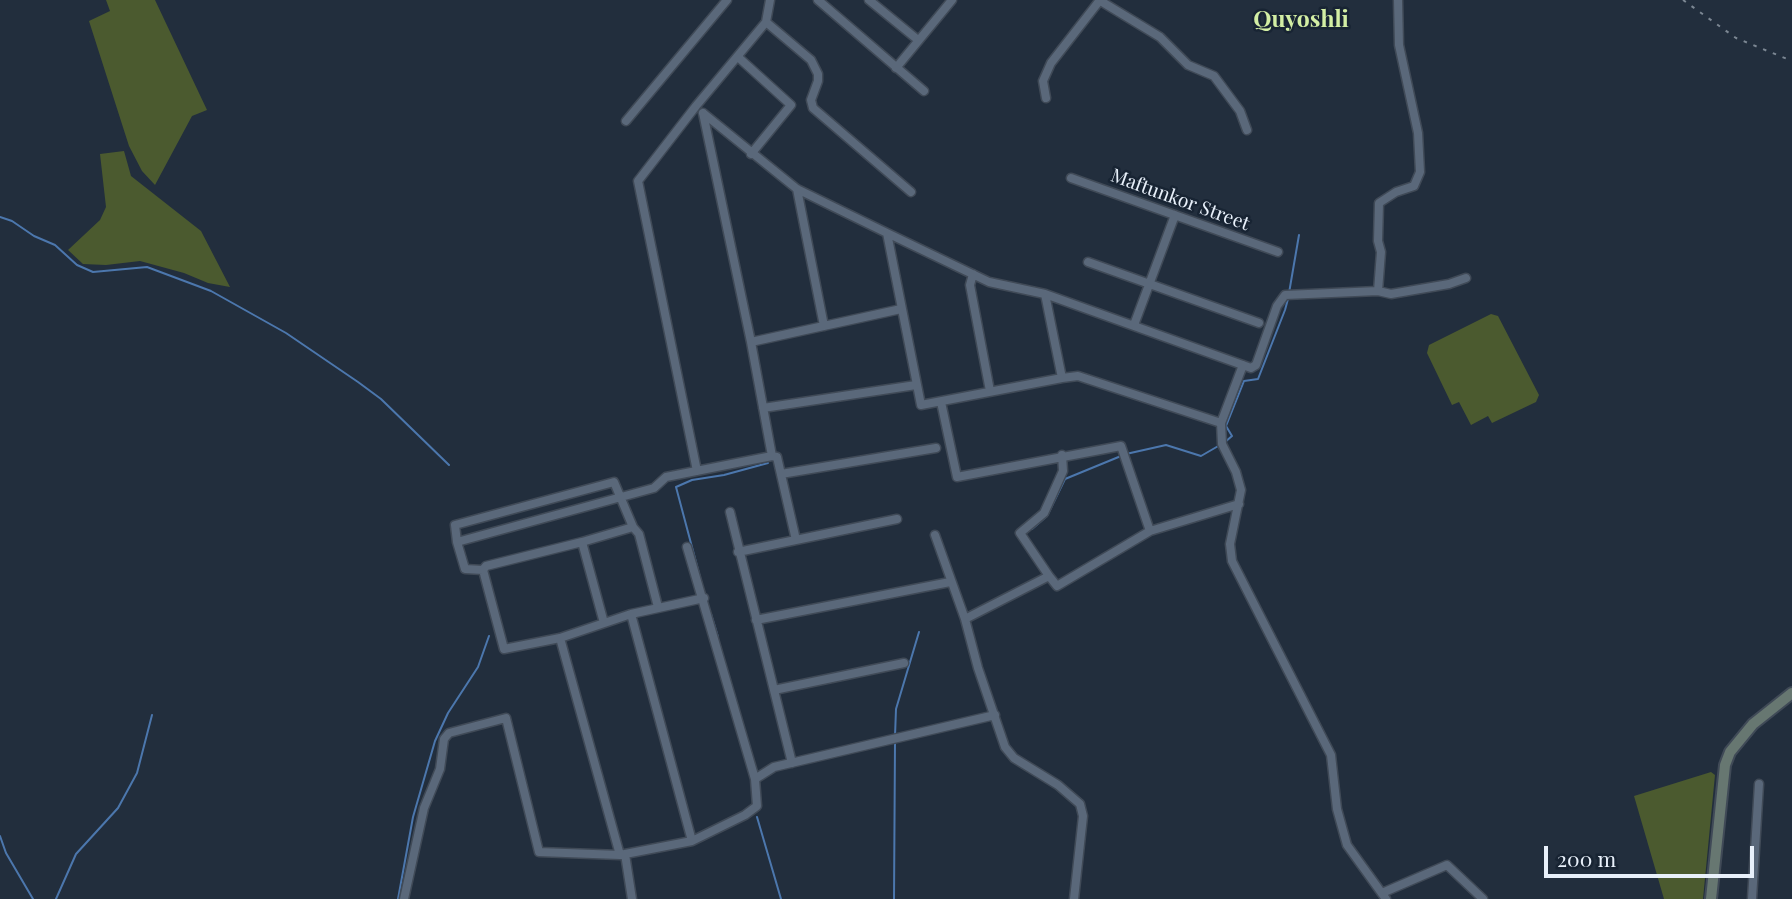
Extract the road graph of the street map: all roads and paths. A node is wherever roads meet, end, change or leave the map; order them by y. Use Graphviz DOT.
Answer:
graph roads {
  1 [pos="727,0"];
  2 [pos="770,0"];
  3 [pos="818,0"];
  4 [pos="869,0"];
  5 [pos="952,0"];
  6 [pos="1100,0"];
  7 [pos="1398,0"];
  8 [pos="766,22"];
  9 [pos="918,40"];
  10 [pos="738,57"];
  11 [pos="896,68"];
  12 [pos="925,90"];
  13 [pos="1046,98"];
  14 [pos="696,106"];
  15 [pos="703,113"];
  16 [pos="625,121"];
  17 [pos="1247,130"];
  18 [pos="751,154"];
  19 [pos="1071,178"];
  20 [pos="797,189"];
  21 [pos="911,192"];
  22 [pos="1175,215"];
  23 [pos="887,233"];
  24 [pos="1278,253"];
  25 [pos="1088,262"];
  26 [pos="973,274"];
  27 [pos="1466,278"];
  28 [pos="1150,284"];
  29 [pos="1378,291"];
  30 [pos="1045,294"];
  31 [pos="901,309"];
  32 [pos="1259,323"];
  33 [pos="1134,325"];
  34 [pos="824,326"];
  35 [pos="751,342"];
  36 [pos="1243,365"];
  37 [pos="1062,378"];
  38 [pos="916,384"];
  39 [pos="990,391"];
  40 [pos="940,402"];
  41 [pos="763,408"];
  42 [pos="1221,423"];
  43 [pos="936,448"];
  44 [pos="772,456"];
  45 [pos="1062,456"];
  46 [pos="697,471"];
  47 [pos="781,474"];
  48 [pos="622,498"];
  49 [pos="1239,504"];
  50 [pos="730,512"];
  51 [pos="897,519"];
  52 [pos="633,527"];
  53 [pos="1150,531"];
  54 [pos="934,535"];
  55 [pos="796,540"];
  56 [pos="457,542"];
  57 [pos="582,542"];
  58 [pos="687,547"];
  59 [pos="738,552"];
  60 [pos="483,570"];
  61 [pos="1049,576"];
  62 [pos="950,582"];
  63 [pos="704,598"];
  64 [pos="659,607"];
  65 [pos="631,614"];
  66 [pos="965,619"];
  67 [pos="756,620"];
  68 [pos="604,623"];
  69 [pos="560,638"];
  70 [pos="904,663"];
  71 [pos="774,690"];
  72 [pos="1792,693"];
  73 [pos="995,715"];
  74 [pos="792,763"];
  75 [pos="755,779"];
  76 [pos="1759,784"];
  77 [pos="692,841"];
  78 [pos="623,855"];
  79 [pos="1384,896"];
  80 [pos="404,899"];
  81 [pos="632,899"];
  82 [pos="1073,899"];
  83 [pos="1483,899"];
  84 [pos="1711,899"];
  85 [pos="1752,899"];
  1 -- 16 [label="street"];
  2 -- 8 [label="street"];
  3 -- 11 [label="street"];
  4 -- 9 [label="street"];
  5 -- 9 [label="street"];
  6 -- 13 [label="street"];
  6 -- 17 [label="street"];
  7 -- 29 [label="street"];
  8 -- 10 [label="street"];
  8 -- 21 [label="street"];
  9 -- 11 [label="street"];
  10 -- 14 [label="street"];
  10 -- 18 [label="street"];
  11 -- 12 [label="street"];
  14 -- 15 [label="street"];
  14 -- 46 [label="street"];
  15 -- 18 [label="street"];
  15 -- 35 [label="street"];
  18 -- 20 [label="street"];
  19 -- 22 [label="street, Maftunkor Street"];
  20 -- 23 [label="street"];
  20 -- 34 [label="street"];
  22 -- 24 [label="street, Maftunkor Street"];
  22 -- 28 [label="street"];
  23 -- 26 [label="street"];
  23 -- 31 [label="street"];
  25 -- 28 [label="street"];
  26 -- 30 [label="street"];
  26 -- 39 [label="street"];
  27 -- 29 [label="street"];
  28 -- 32 [label="street"];
  28 -- 33 [label="street"];
  29 -- 36 [label="street"];
  30 -- 33 [label="street"];
  30 -- 37 [label="street"];
  31 -- 34 [label="street"];
  31 -- 38 [label="street"];
  33 -- 36 [label="street"];
  34 -- 35 [label="street"];
  35 -- 41 [label="street"];
  36 -- 42 [label="street"];
  37 -- 39 [label="street"];
  37 -- 42 [label="street"];
  38 -- 40 [label="street"];
  38 -- 41 [label="street"];
  39 -- 40 [label="street"];
  40 -- 45 [label="street"];
  41 -- 44 [label="street"];
  42 -- 49 [label="street"];
  43 -- 47 [label="street"];
  44 -- 46 [label="street"];
  44 -- 47 [label="street"];
  45 -- 53 [label="street"];
  45 -- 61 [label="street"];
  46 -- 48 [label="street"];
  47 -- 55 [label="street"];
  48 -- 52 [label="street"];
  48 -- 56 [label="street"];
  48 -- 56 [label="street"];
  49 -- 53 [label="street"];
  49 -- 79 [label="street"];
  50 -- 59 [label="street"];
  51 -- 55 [label="street"];
  52 -- 57 [label="street"];
  52 -- 64 [label="street"];
  53 -- 61 [label="street"];
  54 -- 62 [label="street"];
  55 -- 59 [label="street"];
  56 -- 60 [label="street"];
  57 -- 60 [label="street"];
  57 -- 68 [label="street"];
  58 -- 63 [label="street"];
  59 -- 67 [label="street"];
  60 -- 69 [label="street"];
  61 -- 66 [label="street"];
  62 -- 66 [label="street"];
  62 -- 67 [label="street"];
  63 -- 64 [label="street"];
  63 -- 75 [label="street"];
  64 -- 65 [label="street"];
  65 -- 68 [label="street"];
  65 -- 77 [label="street"];
  66 -- 73 [label="street"];
  67 -- 71 [label="street"];
  68 -- 69 [label="street"];
  69 -- 78 [label="street"];
  70 -- 71 [label="street"];
  71 -- 74 [label="street"];
  72 -- 84 [label="main road"];
  73 -- 74 [label="street"];
  73 -- 82 [label="street"];
  74 -- 75 [label="street"];
  75 -- 77 [label="street"];
  76 -- 85 [label="street"];
  77 -- 78 [label="street"];
  78 -- 80 [label="street"];
  78 -- 81 [label="street"];
  79 -- 83 [label="street"];
}
